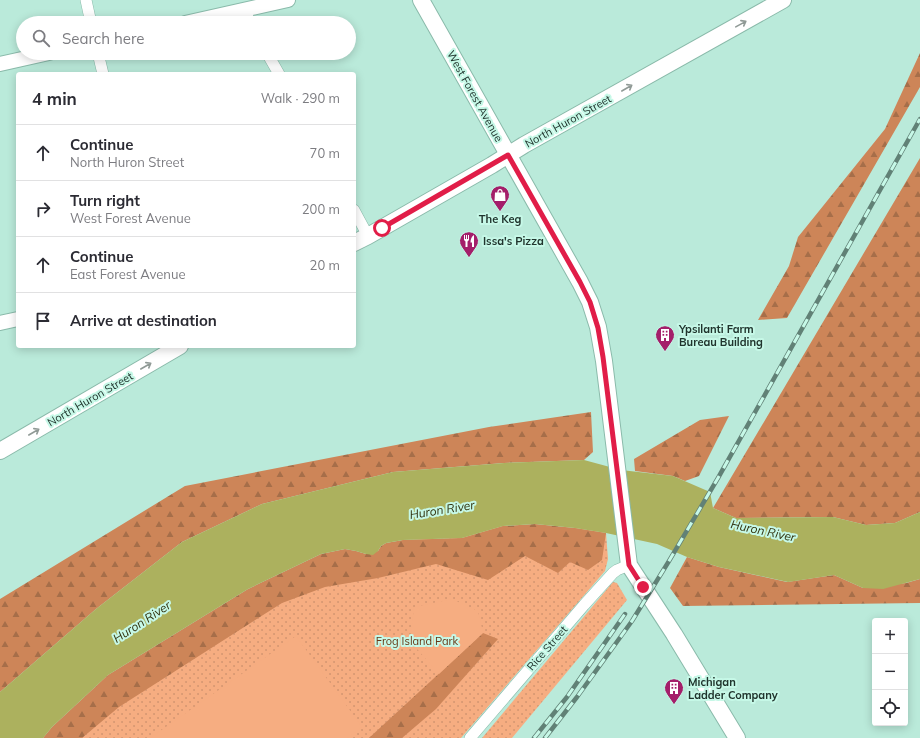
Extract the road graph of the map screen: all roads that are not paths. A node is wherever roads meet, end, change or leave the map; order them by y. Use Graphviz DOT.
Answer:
graph roads {
  1 [pos="86,0"];
  2 [pos="288,0"];
  3 [pos="421,0"];
  4 [pos="782,0"];
  5 [pos="244,10"];
  6 [pos="89,16"];
  7 [pos="217,16"];
  8 [pos="247,16"];
  9 [pos="18,60"];
  10 [pos="100,60"];
  11 [pos="271,60"];
  12 [pos="0,64"];
  13 [pos="103,72"];
  14 [pos="278,72"];
  15 [pos="508,155"];
  16 [pos="356,219"];
  17 [pos="361,240"];
  18 [pos="16,319"];
  19 [pos="0,323"];
  20 [pos="177,348"];
  21 [pos="0,451"];
  22 [pos="628,561"];
  23 [pos="470,738"];
  24 [pos="737,738"];
  1 -- 6 [label="street"];
  2 -- 5 [label="street"];
  3 -- 15 [label="main road, West Forest Avenue"];
  15 -- 4 [label="main road, North Huron Street, one-way"];
  5 -- 7 [label="street"];
  5 -- 8 [label="street"];
  9 -- 12 [label="street"];
  10 -- 13 [label="street"];
  11 -- 14 [label="street"];
  15 -- 17 [label="main road, North Huron Street"];
  15 -- 22 [label="main road, West Forest Avenue"];
  16 -- 17 [label="street"];
  18 -- 19 [label="street"];
  21 -- 20 [label="main road, North Huron Street, one-way"];
  22 -- 23 [label="street, Rice Street"];
  22 -- 24 [label="main road"];
}
